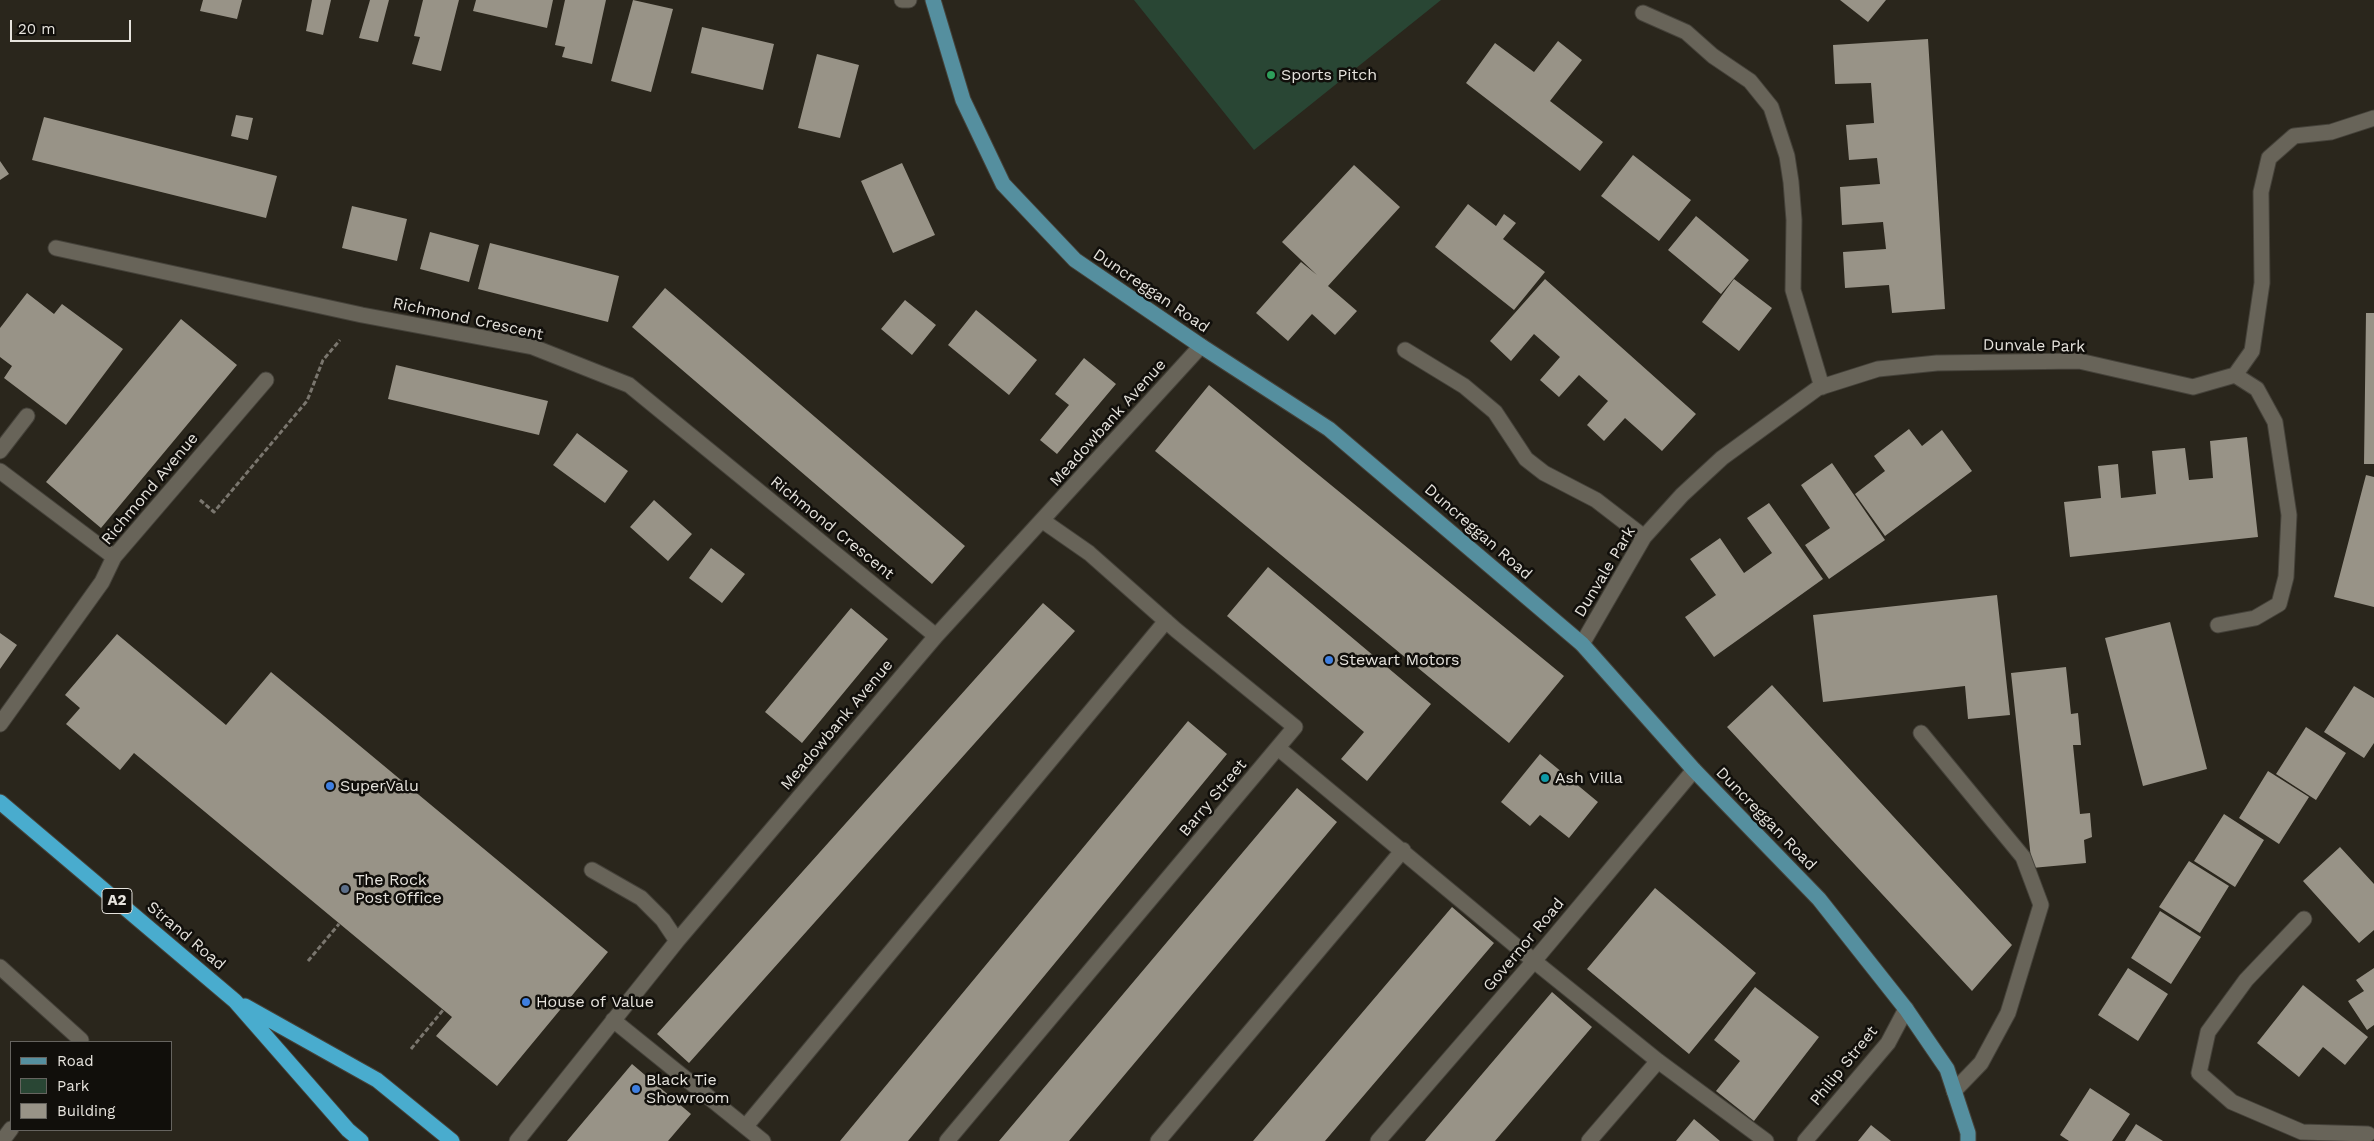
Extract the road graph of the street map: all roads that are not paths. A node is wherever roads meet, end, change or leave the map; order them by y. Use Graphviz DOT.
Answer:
graph roads {
  1 [pos="902,0"];
  2 [pos="909,0"];
  3 [pos="933,0"];
  4 [pos="1643,13"];
  5 [pos="2374,118"];
  6 [pos="56,248"];
  7 [pos="1201,346"];
  8 [pos="1405,350"];
  9 [pos="2235,375"];
  10 [pos="266,380"];
  11 [pos="1822,387"];
  12 [pos="27,416"];
  13 [pos="0,451"];
  14 [pos="0,471"];
  15 [pos="1043,521"];
  16 [pos="1644,537"];
  17 [pos="114,557"];
  18 [pos="1166,621"];
  19 [pos="2218,625"];
  20 [pos="936,636"];
  21 [pos="1582,644"];
  22 [pos="0,724"];
  23 [pos="1921,733"];
  24 [pos="1278,748"];
  25 [pos="1694,770"];
  26 [pos="0,802"];
  27 [pos="1403,850"];
  28 [pos="592,870"];
  29 [pos="2304,919"];
  30 [pos="677,941"];
  31 [pos="1534,962"];
  32 [pos="0,967"];
  33 [pos="235,1001"];
  34 [pos="1906,1009"];
  35 [pos="613,1020"];
  36 [pos="80,1041"];
  37 [pos="1658,1061"];
  38 [pos="1954,1091"];
  39 [pos="746,1126"];
  40 [pos="10,1130"];
  41 [pos="2369,1134"];
  42 [pos="2,1141"];
  43 [pos="361,1141"];
  44 [pos="452,1141"];
  45 [pos="517,1141"];
  46 [pos="763,1141"];
  47 [pos="947,1141"];
  48 [pos="1158,1141"];
  49 [pos="1378,1141"];
  50 [pos="1589,1141"];
  51 [pos="1766,1141"];
  52 [pos="1805,1141"];
  53 [pos="1968,1141"];
  1 -- 2 [label="street"];
  3 -- 7 [label="main road, Duncreggan Road"];
  4 -- 11 [label="street"];
  5 -- 9 [label="street"];
  6 -- 20 [label="street, Richmond Crescent"];
  7 -- 15 [label="street, Meadowbank Avenue"];
  7 -- 21 [label="main road, Duncreggan Road"];
  8 -- 16 [label="street"];
  9 -- 11 [label="street, Dunvale Park"];
  9 -- 19 [label="street"];
  10 -- 17 [label="street, Richmond Avenue"];
  11 -- 16 [label="street, Dunvale Park"];
  12 -- 13 [label="street"];
  14 -- 17 [label="street"];
  15 -- 18 [label="street, Barry Street"];
  15 -- 20 [label="street, Meadowbank Avenue"];
  16 -- 21 [label="street, Dunvale Park"];
  17 -- 22 [label="street, Richmond Avenue"];
  18 -- 24 [label="street, Barry Street"];
  18 -- 39 [label="street"];
  20 -- 30 [label="street, Meadowbank Avenue"];
  21 -- 25 [label="main road, Duncreggan Road"];
  23 -- 38 [label="street"];
  24 -- 27 [label="street"];
  24 -- 47 [label="street, Barry Street"];
  25 -- 31 [label="street, Governor Road"];
  25 -- 34 [label="main road, Duncreggan Road"];
  26 -- 33 [label="highway, Strand Road / A2"];
  27 -- 31 [label="street"];
  27 -- 48 [label="street"];
  28 -- 30 [label="street"];
  29 -- 41 [label="street"];
  30 -- 35 [label="street, Meadowbank Avenue"];
  31 -- 37 [label="street"];
  31 -- 49 [label="street, Governor Road"];
  32 -- 36 [label="street"];
  33 -- 43 [label="highway, Strand Road / A2"];
  33 -- 44 [label="highway, Strand Road / A2"];
  34 -- 38 [label="main road, Duncreggan Road"];
  34 -- 52 [label="street, Philip Street"];
  35 -- 39 [label="street"];
  35 -- 45 [label="street, Meadowbank Avenue"];
  37 -- 50 [label="street"];
  37 -- 51 [label="street"];
  38 -- 53 [label="main road, Duncreggan Road"];
  39 -- 46 [label="street"];
  40 -- 42 [label="street"];
}
